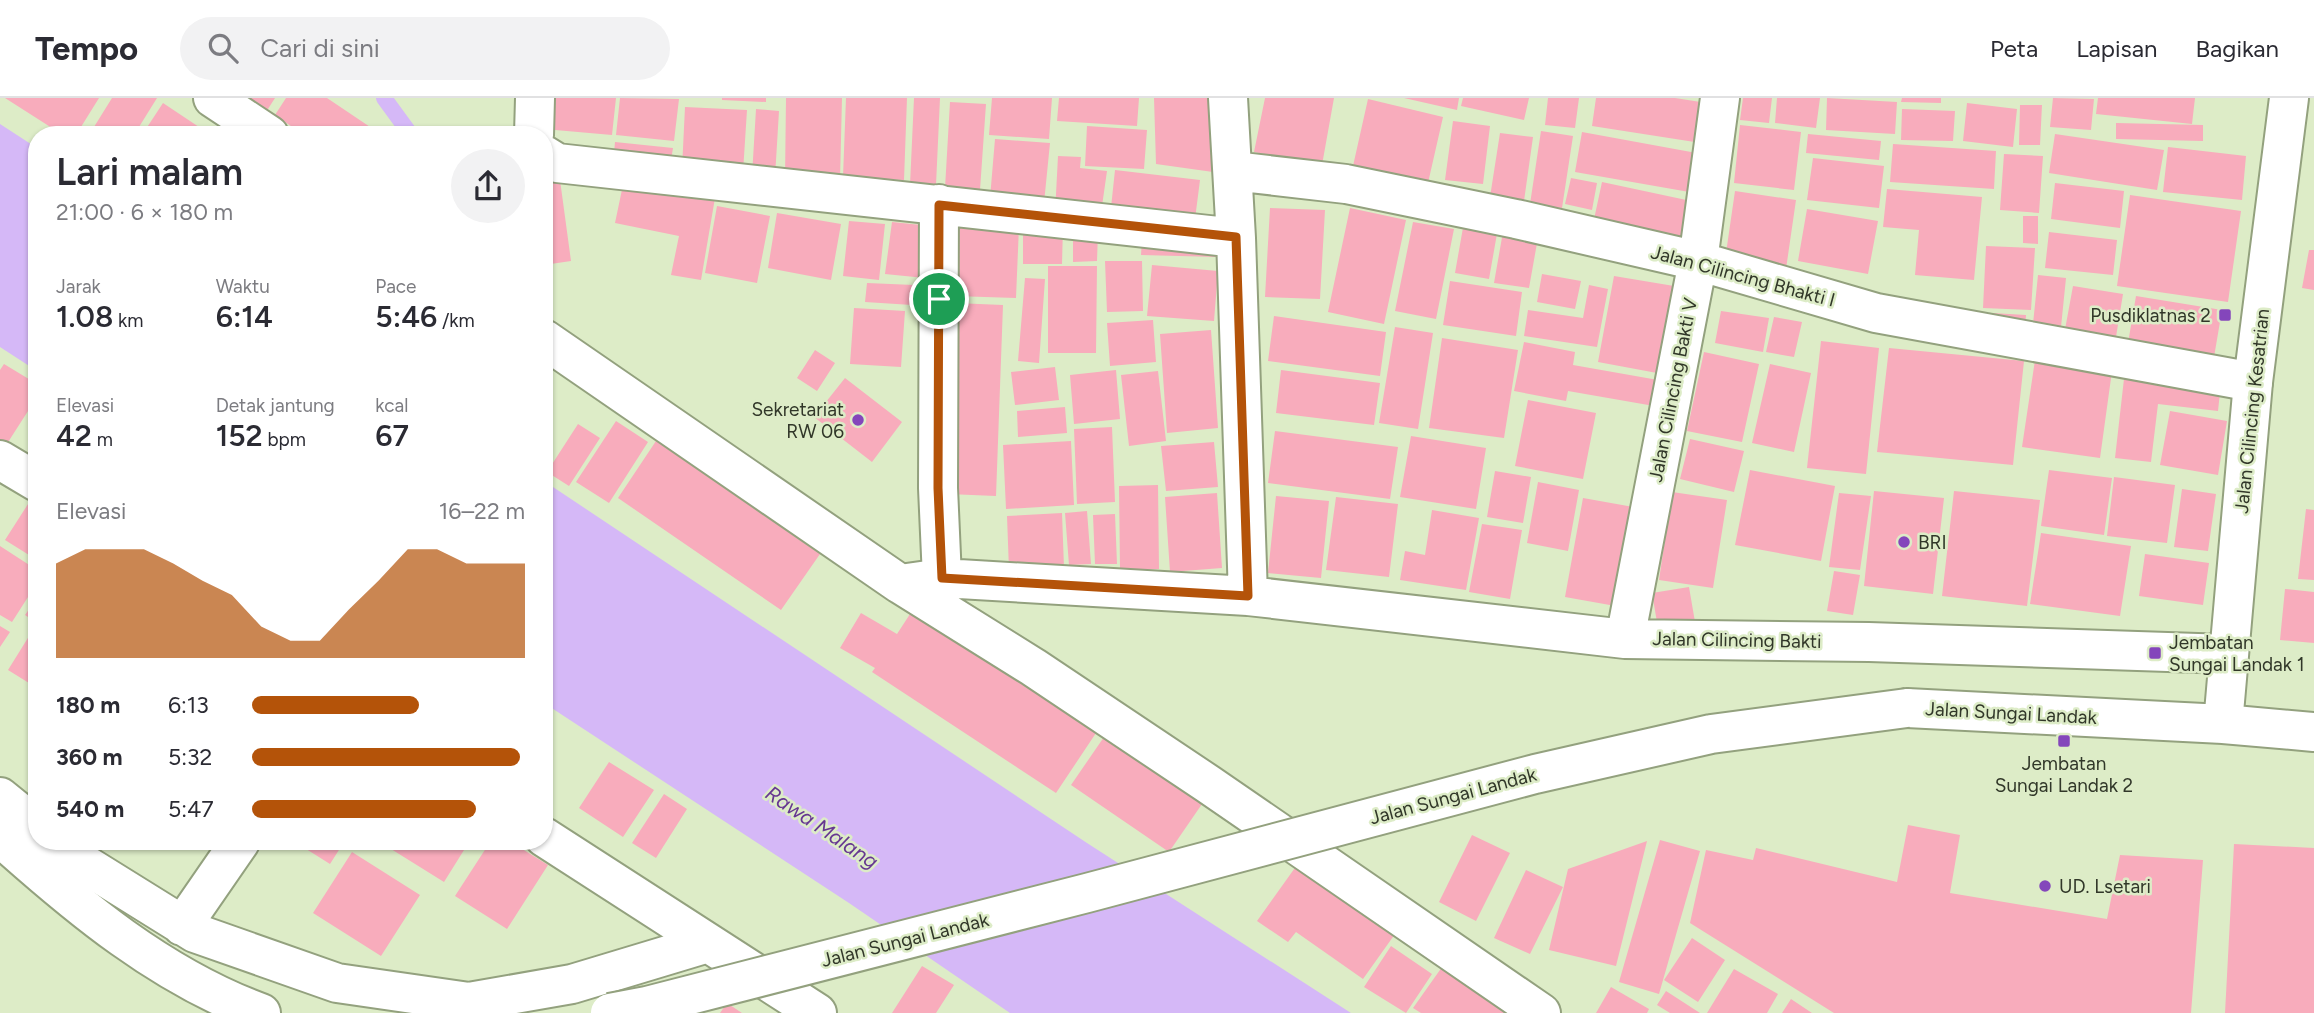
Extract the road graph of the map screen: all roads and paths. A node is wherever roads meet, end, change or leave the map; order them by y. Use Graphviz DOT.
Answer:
graph roads {
  1 [pos="213,98"];
  2 [pos="535,98"];
  3 [pos="1228,98"];
  4 [pos="1720,98"];
  5 [pos="2288,98"];
  6 [pos="255,126"];
  7 [pos="534,126"];
  8 [pos="553,161"];
  9 [pos="1233,171"];
  10 [pos="939,205"];
  11 [pos="1236,237"];
  12 [pos="1698,261"];
  13 [pos="553,345"];
  14 [pos="2253,382"];
  15 [pos="0,460"];
  16 [pos="28,477"];
  17 [pos="942,578"];
  18 [pos="900,584"];
  19 [pos="1248,596"];
  20 [pos="1625,639"];
  21 [pos="2228,654"];
  22 [pos="2223,724"];
  23 [pos="2314,732"];
  24 [pos="0,797"];
  25 [pos="28,839"];
  26 [pos="553,843"];
  27 [pos="38,850"];
  28 [pos="52,850"];
  29 [pos="234,850"];
  30 [pos="182,926"];
  31 [pos="708,943"];
  32 [pos="261,1013"];
  33 [pos="610,1013"];
  34 [pos="817,1013"];
  35 [pos="1541,1013"];
  1 -- 6 [label="street"];
  2 -- 7 [label="street"];
  3 -- 9 [label="street"];
  4 -- 12 [label="street, Jalan Cilincing Bakti V"];
  5 -- 14 [label="street, Jalan Cilincing Kesatrian"];
  8 -- 10 [label="street"];
  9 -- 11 [label="street"];
  9 -- 12 [label="street, Jalan Cilincing Bhakti I"];
  10 -- 11 [label="street"];
  10 -- 17 [label="street"];
  11 -- 19 [label="street"];
  12 -- 14 [label="street, Jalan Cilincing Bhakti I"];
  12 -- 20 [label="street, Jalan Cilincing Bakti V"];
  13 -- 18 [label="street"];
  14 -- 21 [label="street, Jalan Cilincing Kesatrian"];
  15 -- 16 [label="street"];
  17 -- 18 [label="street, Jalan Cilincing Bakti"];
  17 -- 19 [label="street, Jalan Cilincing Bakti"];
  18 -- 35 [label="street"];
  19 -- 20 [label="street, Jalan Cilincing Bakti"];
  20 -- 21 [label="street, Jalan Cilincing Bakti"];
  21 -- 22 [label="street, Jalan Cilincing Kesatrian"];
  22 -- 23 [label="street, Jalan Sungai Landak"];
  22 -- 33 [label="street, Jalan Sungai Landak, bridge"];
  24 -- 25 [label="street"];
  26 -- 31 [label="street"];
  27 -- 32 [label="street"];
  28 -- 30 [label="street"];
  29 -- 30 [label="street"];
  30 -- 31 [label="street"];
  31 -- 34 [label="street"];
}
